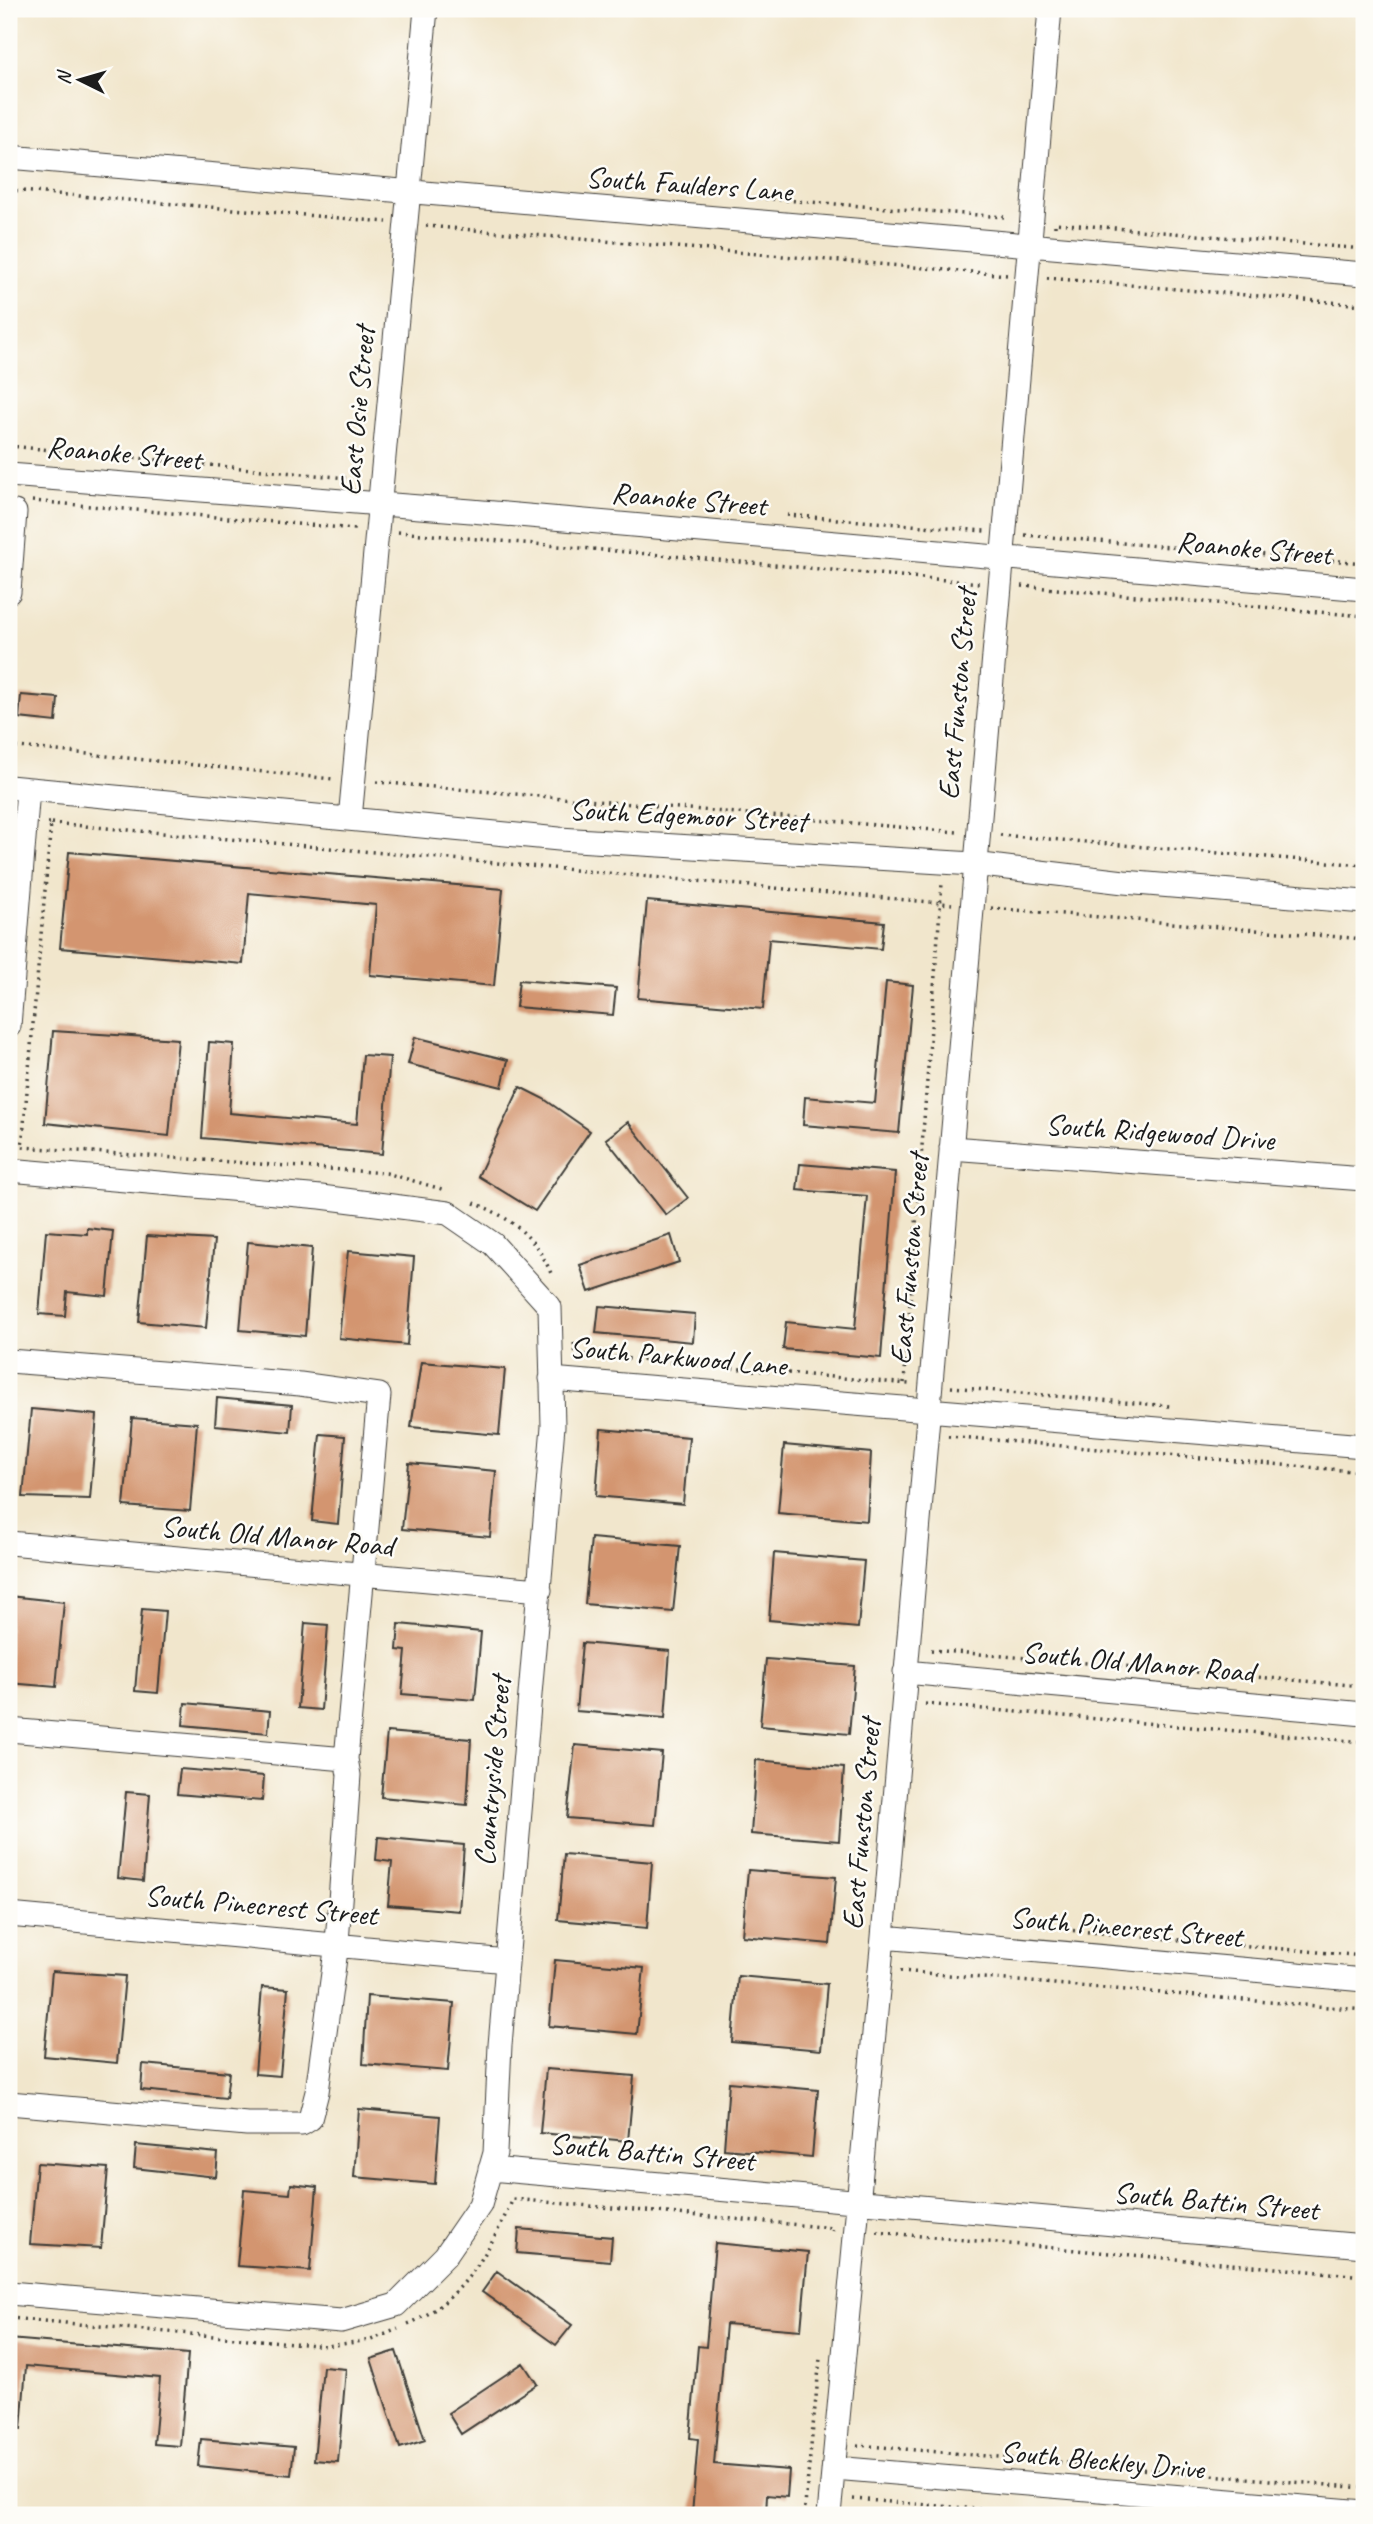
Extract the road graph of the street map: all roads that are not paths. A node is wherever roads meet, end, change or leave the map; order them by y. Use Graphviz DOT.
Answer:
graph roads {
  1 [pos="426,9"];
  2 [pos="1050,9"];
  3 [pos="9,157"];
  4 [pos="409,193"];
  5 [pos="1028,243"];
  6 [pos="1364,274"];
  7 [pos="9,475"];
  8 [pos="15,505"];
  9 [pos="379,505"];
  10 [pos="1000,558"];
  11 [pos="1364,589"];
  12 [pos="9,592"];
  13 [pos="18,788"];
  14 [pos="350,819"];
  15 [pos="974,864"];
  16 [pos="1364,902"];
  17 [pos="9,1026"];
  18 [pos="951,1148"];
  19 [pos="9,1170"];
  20 [pos="1364,1179"];
  21 [pos="9,1361"];
  22 [pos="551,1379"];
  23 [pos="928,1397"];
  24 [pos="1364,1446"];
  25 [pos="9,1543"];
  26 [pos="365,1576"];
  27 [pos="540,1590"];
  28 [pos="905,1672"];
  29 [pos="1364,1714"];
  30 [pos="9,1730"];
  31 [pos="346,1759"];
  32 [pos="9,1915"];
  33 [pos="883,1937"];
  34 [pos="337,1943"];
  35 [pos="507,1961"];
  36 [pos="1364,1980"];
  37 [pos="9,2103"];
  38 [pos="490,2169"];
  39 [pos="859,2202"];
  40 [pos="1364,2246"];
  41 [pos="9,2293"];
  42 [pos="834,2468"];
  43 [pos="830,2511"];
  44 [pos="1364,2512"];
  1 -- 4 [label="street, East Osie Street"];
  2 -- 5 [label="street, East Funston Street"];
  3 -- 4 [label="street, South Faulders Lane"];
  4 -- 5 [label="street, South Faulders Lane"];
  4 -- 9 [label="street, East Osie Street"];
  5 -- 6 [label="street, South Faulders Lane"];
  5 -- 10 [label="street, East Funston Street"];
  7 -- 9 [label="street, Roanoke Street"];
  8 -- 12 [label="street"];
  9 -- 10 [label="street, Roanoke Street"];
  9 -- 14 [label="street, East Osie Street"];
  10 -- 11 [label="street, Roanoke Street"];
  10 -- 15 [label="street, East Funston Street"];
  13 -- 14 [label="street, South Edgemoor Street"];
  13 -- 17 [label="street"];
  14 -- 15 [label="street, South Edgemoor Street"];
  15 -- 16 [label="street, South Edgemoor Street"];
  15 -- 18 [label="street, East Funston Street"];
  18 -- 20 [label="street, South Ridgewood Drive"];
  18 -- 23 [label="street, East Funston Street"];
  19 -- 22 [label="street, South Parkwood Lane"];
  21 -- 26 [label="street"];
  22 -- 23 [label="street, South Parkwood Lane"];
  22 -- 27 [label="street, Countryside Street"];
  23 -- 24 [label="street, South Parkwood Lane"];
  23 -- 28 [label="street, East Funston Street"];
  25 -- 26 [label="street, South Old Manor Road"];
  26 -- 27 [label="street, South Old Manor Road"];
  26 -- 31 [label="street"];
  27 -- 35 [label="street, Countryside Street"];
  28 -- 29 [label="street, South Old Manor Road"];
  28 -- 33 [label="street, East Funston Street"];
  30 -- 31 [label="street"];
  31 -- 34 [label="street"];
  32 -- 34 [label="street, South Pinecrest Street"];
  33 -- 36 [label="street, South Pinecrest Street"];
  33 -- 39 [label="street, East Funston Street"];
  34 -- 35 [label="street, South Pinecrest Street"];
  34 -- 37 [label="street"];
  35 -- 38 [label="street, Countryside Street"];
  38 -- 39 [label="street, South Battin Street"];
  38 -- 41 [label="street"];
  39 -- 40 [label="street, South Battin Street"];
  39 -- 42 [label="street, East Funston Street"];
  42 -- 43 [label="street, East Funston Street"];
  42 -- 44 [label="street, South Bleckley Drive"];
}
